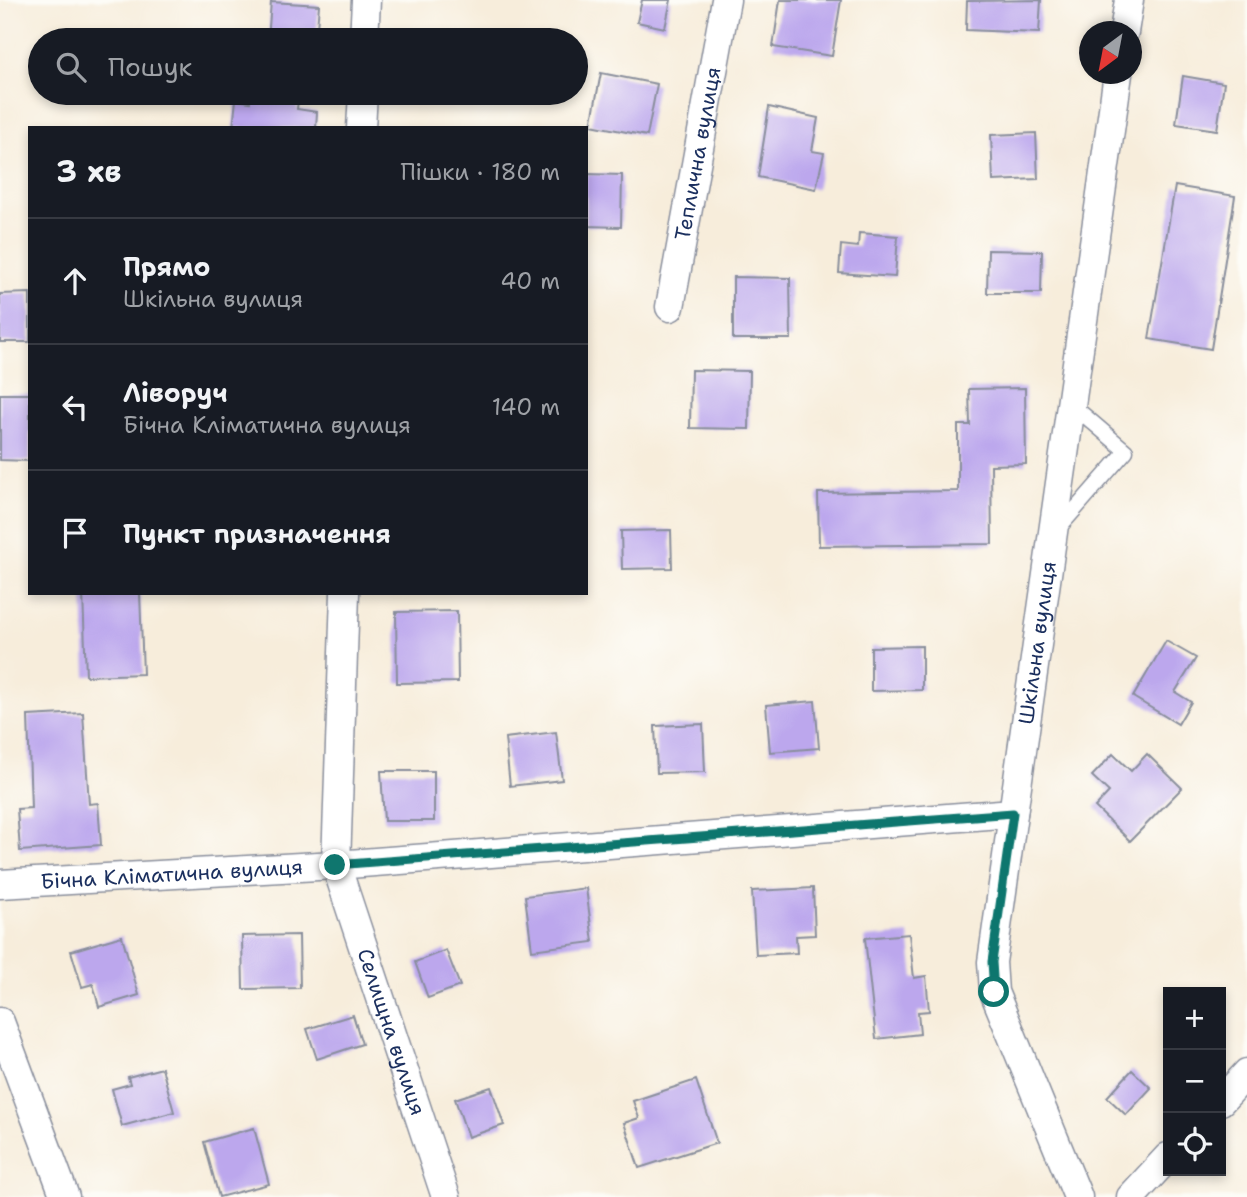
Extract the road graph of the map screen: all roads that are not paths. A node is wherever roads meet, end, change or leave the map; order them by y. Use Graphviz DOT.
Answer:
graph roads {
  1 [pos="366,0"];
  2 [pos="726,0"];
  3 [pos="1129,0"];
  4 [pos="1126,21"];
  5 [pos="365,28"];
  6 [pos="1117,84"];
  7 [pos="362,105"];
  8 [pos="361,126"];
  9 [pos="670,307"];
  10 [pos="1071,404"];
  11 [pos="1053,535"];
  12 [pos="345,595"];
  13 [pos="1013,813"];
  14 [pos="335,865"];
  15 [pos="0,884"];
  16 [pos="0,1022"];
  17 [pos="1247,1073"];
  18 [pos="1226,1096"];
  19 [pos="1163,1162"];
  20 [pos="65,1197"];
  21 [pos="446,1197"];
  22 [pos="1078,1197"];
  23 [pos="1131,1197"];
  1 -- 5 [label="street"];
  2 -- 9 [label="street, Теплична вулиця"];
  3 -- 4 [label="street"];
  6 -- 10 [label="street, Шкільна вулиця"];
  7 -- 8 [label="street"];
  10 -- 11 [label="street, Шкільна вулиця"];
  10 -- 11 [label="lane"];
  11 -- 13 [label="street, Шкільна вулиця"];
  12 -- 14 [label="street"];
  13 -- 14 [label="street, Бічна Кліматична вулиця"];
  13 -- 22 [label="street, Шкільна вулиця"];
  14 -- 15 [label="street, Бічна Кліматична вулиця"];
  14 -- 21 [label="street, Селищна вулиця"];
  16 -- 20 [label="street"];
  17 -- 18 [label="street"];
  19 -- 23 [label="street"];
}
